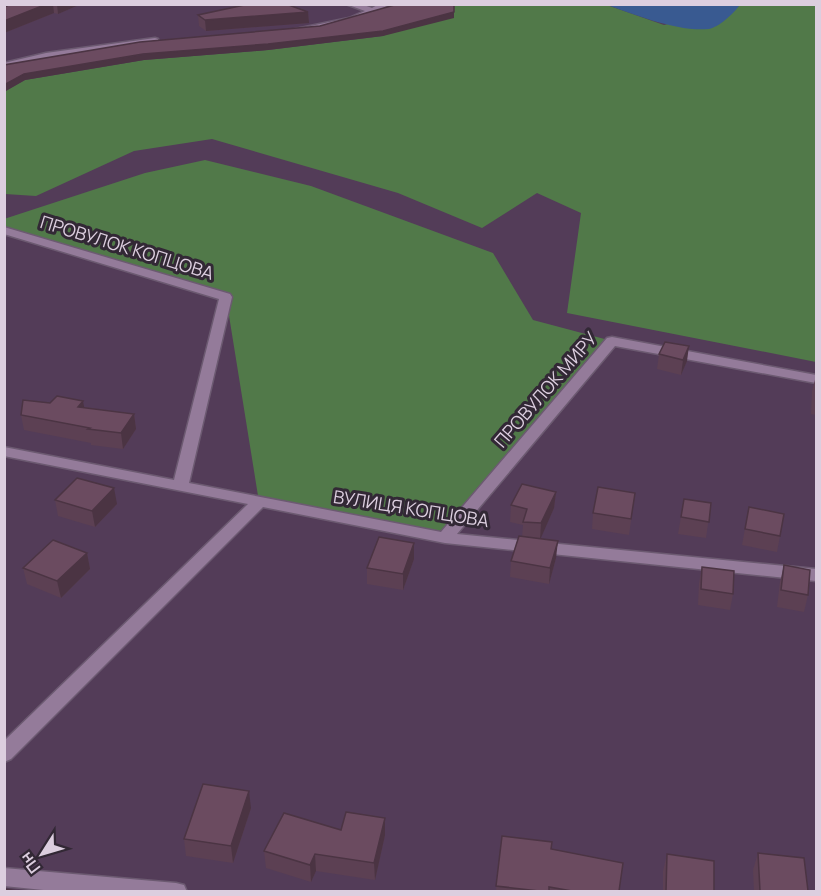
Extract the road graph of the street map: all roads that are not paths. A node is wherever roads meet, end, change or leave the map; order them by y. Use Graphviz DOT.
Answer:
graph roads {
  1 [pos="350,4"];
  2 [pos="387,4"];
  3 [pos="375,11"];
  4 [pos="290,30"];
  5 [pos="171,40"];
  6 [pos="4,66"];
  7 [pos="4,230"];
  8 [pos="816,379"];
  9 [pos="4,451"];
  10 [pos="180,486"];
  11 [pos="259,502"];
  12 [pos="445,538"];
  13 [pos="816,574"];
  14 [pos="4,754"];
  15 [pos="4,877"];
  16 [pos="176,891"];
  1 -- 3 [label="street"];
  2 -- 3 [label="street"];
  3 -- 4 [label="street"];
  5 -- 6 [label="street"];
  7 -- 10 [label="street, ПРОВУЛОК КОПЦОВА"];
  8 -- 12 [label="street, ПРОВУЛОК МИРУ"];
  9 -- 10 [label="street, ВУЛИЦЯ КОПЦОВА"];
  10 -- 11 [label="street, ВУЛИЦЯ КОПЦОВА"];
  11 -- 12 [label="street, ВУЛИЦЯ КОПЦОВА"];
  11 -- 14 [label="street"];
  12 -- 13 [label="street, ВУЛИЦЯ КОПЦОВА"];
  15 -- 16 [label="street"];
}
